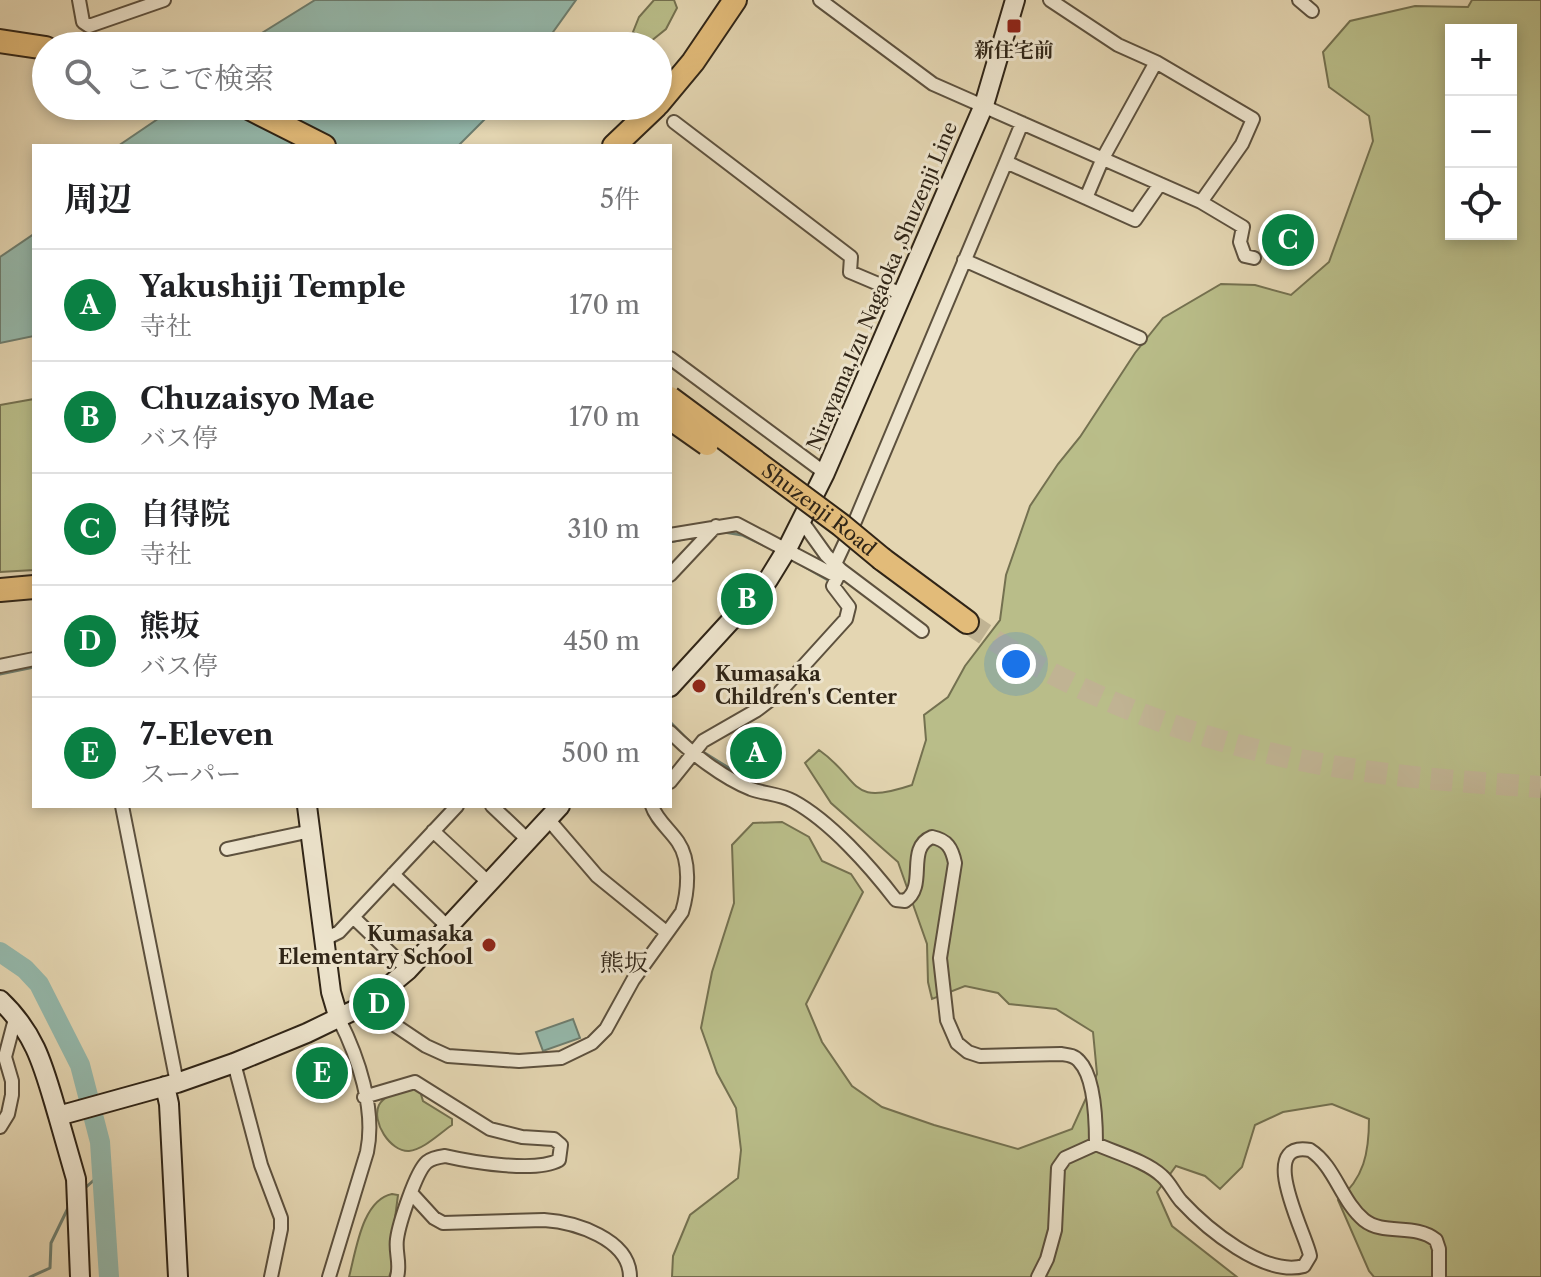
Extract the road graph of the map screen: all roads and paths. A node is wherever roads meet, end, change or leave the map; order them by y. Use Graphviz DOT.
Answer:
graph roads {
  1 [pos="79,0"];
  2 [pos="164,0"];
  3 [pos="735,0"];
  4 [pos="820,0"];
  5 [pos="1015,0"];
  6 [pos="1050,0"];
  7 [pos="1299,0"];
  8 [pos="1312,11"];
  9 [pos="0,41"];
  10 [pos="32,46"];
  11 [pos="1156,62"];
  12 [pos="672,87"];
  13 [pos="984,105"];
  14 [pos="273,120"];
  15 [pos="641,120"];
  16 [pos="674,122"];
  17 [pos="1022,123"];
  18 [pos="320,144"];
  19 [pos="616,144"];
  20 [pos="1103,158"];
  21 [pos="1006,162"];
  22 [pos="1160,184"];
  23 [pos="1086,198"];
  24 [pos="1201,202"];
  25 [pos="1254,258"];
  26 [pos="964,260"];
  27 [pos="902,294"];
  28 [pos="1140,338"];
  29 [pos="672,359"];
  30 [pos="672,382"];
  31 [pos="672,399"];
  32 [pos="672,419"];
  33 [pos="825,473"];
  34 [pos="801,520"];
  35 [pos="841,525"];
  36 [pos="716,526"];
  37 [pos="672,535"];
  38 [pos="787,549"];
  39 [pos="882,559"];
  40 [pos="837,570"];
  41 [pos="672,573"];
  42 [pos="32,587"];
  43 [pos="0,590"];
  44 [pos="967,622"];
  45 [pos="922,631"];
  46 [pos="32,659"];
  47 [pos="0,666"];
  48 [pos="672,685"];
  49 [pos="672,734"];
  50 [pos="692,753"];
  51 [pos="672,779"];
  52 [pos="122,808"];
  53 [pos="307,808"];
  54 [pos="455,808"];
  55 [pos="494,808"];
  56 [pos="651,808"];
  57 [pos="554,812"];
  58 [pos="311,831"];
  59 [pos="433,831"];
  60 [pos="528,840"];
  61 [pos="227,849"];
  62 [pos="393,874"];
  63 [pos="489,883"];
  64 [pos="353,917"];
  65 [pos="448,927"];
  66 [pos="666,932"];
  67 [pos="325,939"];
  68 [pos="408,970"];
  69 [pos="0,1000"];
  70 [pos="367,1004"];
  71 [pos="16,1015"];
  72 [pos="339,1019"];
  73 [pos="234,1063"];
  74 [pos="171,1084"];
  75 [pos="364,1097"];
  76 [pos="62,1115"];
  77 [pos="0,1127"];
  78 [pos="1096,1144"];
  79 [pos="412,1194"];
  80 [pos="80,1277"];
  81 [pos="178,1277"];
  82 [pos="271,1277"];
  83 [pos="329,1277"];
  84 [pos="397,1277"];
  85 [pos="630,1277"];
  86 [pos="1038,1277"];
  87 [pos="1439,1277"];
  1 -- 2 [label="street"];
  3 -- 12 [label="highway"];
  4 -- 13 [label="street"];
  5 -- 13 [label="main road, Nirayama,Izu Nagaoka ,Shuzenji Line"];
  6 -- 11 [label="street"];
  7 -- 8 [label="street"];
  9 -- 10 [label="highway"];
  11 -- 20 [label="street"];
  11 -- 24 [label="street"];
  13 -- 17 [label="street"];
  13 -- 27 [label="main road, Nirayama,Izu Nagaoka ,Shuzenji Line"];
  14 -- 18 [label="highway"];
  15 -- 19 [label="highway"];
  16 -- 27 [label="street"];
  17 -- 20 [label="street"];
  17 -- 21 [label="street"];
  20 -- 22 [label="street"];
  20 -- 23 [label="street"];
  21 -- 23 [label="street"];
  21 -- 26 [label="street"];
  22 -- 23 [label="street"];
  22 -- 24 [label="street"];
  24 -- 25 [label="street"];
  26 -- 28 [label="street"];
  26 -- 40 [label="street"];
  27 -- 33 [label="main road, Nirayama,Izu Nagaoka ,Shuzenji Line"];
  29 -- 33 [label="street"];
  30 -- 35 [label="highway, bridge"];
  31 -- 35 [label="highway, Shuzenji Road, bridge"];
  32 -- 39 [label="highway, bridge"];
  33 -- 34 [label="main road, Nirayama,Izu Nagaoka ,Shuzenji Line"];
  34 -- 38 [label="main road, Nirayama,Izu Nagaoka ,Shuzenji Line"];
  34 -- 40 [label="street"];
  35 -- 39 [label="highway, Shuzenji Road, bridge"];
  36 -- 37 [label="street"];
  36 -- 38 [label="street"];
  36 -- 41 [label="street"];
  38 -- 40 [label="street"];
  38 -- 48 [label="main road, Nirayama,Izu Nagaoka ,Shuzenji Line"];
  39 -- 44 [label="highway, Shuzenji Road"];
  40 -- 45 [label="street"];
  40 -- 50 [label="street"];
  42 -- 43 [label="highway"];
  46 -- 47 [label="street"];
  49 -- 50 [label="street"];
  50 -- 51 [label="street"];
  50 -- 78 [label="street"];
  52 -- 74 [label="street"];
  53 -- 58 [label="main road"];
  54 -- 59 [label="street"];
  55 -- 60 [label="street"];
  56 -- 66 [label="street"];
  57 -- 60 [label="main road"];
  57 -- 66 [label="street"];
  58 -- 61 [label="street"];
  58 -- 67 [label="main road"];
  59 -- 62 [label="street"];
  59 -- 63 [label="street"];
  60 -- 63 [label="main road"];
  62 -- 64 [label="street"];
  62 -- 65 [label="street"];
  63 -- 65 [label="main road"];
  64 -- 67 [label="street"];
  64 -- 68 [label="street"];
  65 -- 68 [label="main road"];
  66 -- 70 [label="street"];
  67 -- 72 [label="main road"];
  68 -- 70 [label="main road"];
  69 -- 71 [label="main road"];
  70 -- 72 [label="main road"];
  71 -- 76 [label="main road"];
  71 -- 77 [label="street"];
  72 -- 73 [label="main road"];
  72 -- 75 [label="street"];
  73 -- 74 [label="main road"];
  73 -- 82 [label="street"];
  74 -- 76 [label="main road"];
  74 -- 81 [label="main road"];
  75 -- 79 [label="street"];
  75 -- 83 [label="street"];
  76 -- 80 [label="main road"];
  78 -- 86 [label="street"];
  78 -- 87 [label="street"];
  79 -- 84 [label="street"];
  79 -- 85 [label="street"];
}
